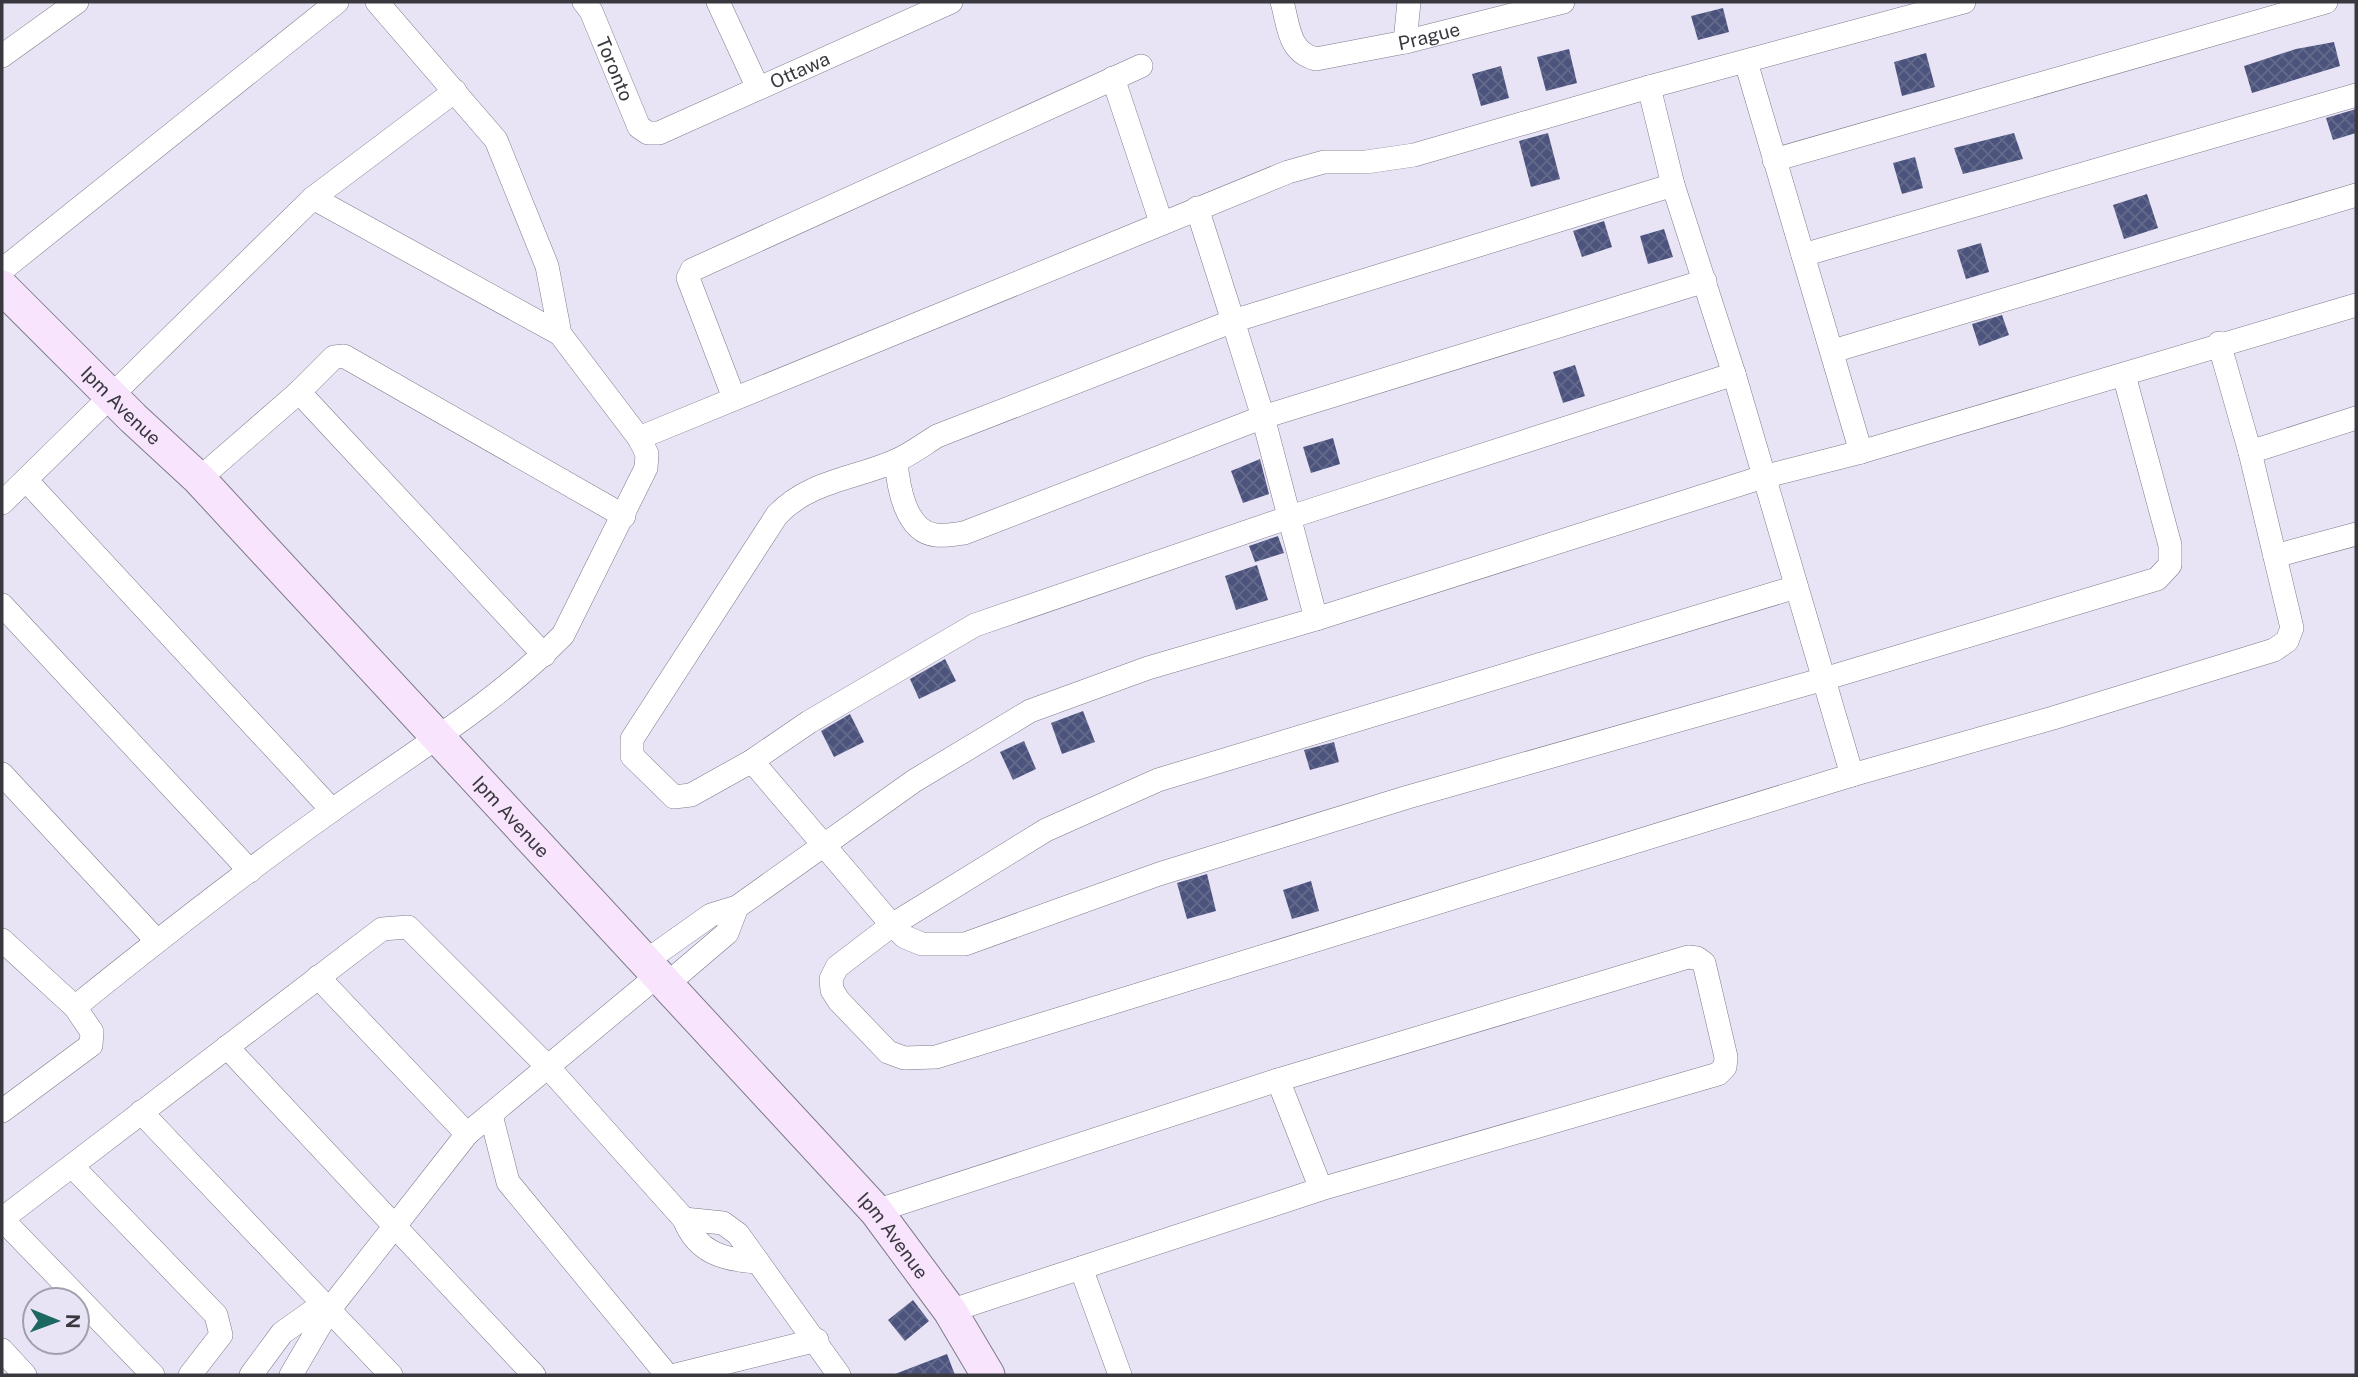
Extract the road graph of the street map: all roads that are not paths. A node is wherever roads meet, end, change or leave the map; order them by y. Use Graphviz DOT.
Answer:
graph roads {
  1 [pos="77,2"];
  2 [pos="337,2"];
  3 [pos="377,2"];
  4 [pos="583,2"];
  5 [pos="718,2"];
  6 [pos="951,2"];
  7 [pos="1282,2"];
  8 [pos="1409,2"];
  9 [pos="1563,2"];
  10 [pos="1964,2"];
  11 [pos="2326,2"];
  12 [pos="1405,42"];
  13 [pos="2,56"];
  14 [pos="1746,62"];
  15 [pos="1141,66"];
  16 [pos="1113,78"];
  17 [pos="757,86"];
  18 [pos="1649,87"];
  19 [pos="455,91"];
  20 [pos="2356,95"];
  21 [pos="648,133"];
  22 [pos="1774,160"];
  23 [pos="1673,185"];
  24 [pos="2356,195"];
  25 [pos="313,198"];
  26 [pos="1197,208"];
  27 [pos="1161,222"];
  28 [pos="1803,256"];
  29 [pos="2,270"];
  30 [pos="1704,281"];
  31 [pos="2,287"];
  32 [pos="2356,305"];
  33 [pos="1233,321"];
  34 [pos="560,334"];
  35 [pos="2219,343"];
  36 [pos="1833,351"];
  37 [pos="1734,374"];
  38 [pos="2124,375"];
  39 [pos="299,392"];
  40 [pos="110,395"];
  41 [pos="734,398"];
  42 [pos="1263,417"];
  43 [pos="2356,418"];
  44 [pos="639,438"];
  45 [pos="1861,452"];
  46 [pos="2250,452"];
  47 [pos="896,461"];
  48 [pos="1763,477"];
  49 [pos="199,479"];
  50 [pos="26,480"];
  51 [pos="2,503"];
  52 [pos="624,516"];
  53 [pos="1287,518"];
  54 [pos="2356,534"];
  55 [pos="2275,556"];
  56 [pos="1796,587"];
  57 [pos="2,605"];
  58 [pos="1316,619"];
  59 [pos="544,655"];
  60 [pos="1824,679"];
  61 [pos="437,738"];
  62 [pos="752,761"];
  63 [pos="2,774"];
  64 [pos="1852,775"];
  65 [pos="332,810"];
  66 [pos="823,845"];
  67 [pos="250,871"];
  68 [pos="737,907"];
  69 [pos="891,925"];
  70 [pos="2,940"];
  71 [pos="157,941"];
  72 [pos="656,974"];
  73 [pos="318,977"];
  74 [pos="75,1007"];
  75 [pos="226,1047"];
  76 [pos="548,1067"];
  77 [pos="1278,1080"];
  78 [pos="2,1111"];
  79 [pos="141,1112"];
  80 [pos="491,1115"];
  81 [pos="467,1135"];
  82 [pos="72,1166"];
  83 [pos="1321,1189"];
  84 [pos="876,1210"];
  85 [pos="2,1219"];
  86 [pos="684,1219"];
  87 [pos="396,1228"];
  88 [pos="758,1262"];
  89 [pos="1081,1268"];
  90 [pos="326,1307"];
  91 [pos="950,1311"];
  92 [pos="817,1340"];
  93 [pos="2,1350"];
  94 [pos="25,1375"];
  95 [pos="153,1375"];
  96 [pos="190,1375"];
  97 [pos="251,1375"];
  98 [pos="291,1375"];
  99 [pos="391,1375"];
  100 [pos="534,1375"];
  101 [pos="667,1375"];
  102 [pos="676,1375"];
  103 [pos="839,1375"];
  104 [pos="988,1375"];
  105 [pos="1119,1375"];
  1 -- 13 [label="street"];
  2 -- 29 [label="street"];
  3 -- 19 [label="street"];
  4 -- 21 [label="street, Toronto"];
  5 -- 17 [label="street"];
  6 -- 17 [label="street, Ottawa"];
  7 -- 12 [label="street, Prague"];
  8 -- 12 [label="street"];
  9 -- 12 [label="street, Prague"];
  10 -- 14 [label="street"];
  11 -- 22 [label="street"];
  14 -- 18 [label="street"];
  14 -- 22 [label="street"];
  15 -- 16 [label="street"];
  16 -- 27 [label="street"];
  16 -- 41 [label="street"];
  17 -- 21 [label="street, Ottawa"];
  18 -- 23 [label="street"];
  18 -- 26 [label="street"];
  19 -- 25 [label="street"];
  19 -- 34 [label="street"];
  20 -- 28 [label="street"];
  22 -- 28 [label="street"];
  23 -- 30 [label="street"];
  23 -- 33 [label="street"];
  24 -- 36 [label="street"];
  25 -- 34 [label="street"];
  25 -- 40 [label="street"];
  26 -- 27 [label="street"];
  26 -- 33 [label="street"];
  27 -- 41 [label="street"];
  28 -- 36 [label="street"];
  30 -- 37 [label="street"];
  30 -- 42 [label="street"];
  31 -- 40 [label="street, Ipm Avenue"];
  32 -- 35 [label="street"];
  33 -- 42 [label="street"];
  33 -- 47 [label="street"];
  34 -- 44 [label="street"];
  35 -- 38 [label="street"];
  35 -- 46 [label="street"];
  36 -- 45 [label="street"];
  37 -- 48 [label="street"];
  37 -- 53 [label="street"];
  38 -- 45 [label="street"];
  38 -- 60 [label="street"];
  39 -- 49 [label="street"];
  39 -- 52 [label="street"];
  39 -- 59 [label="street"];
  40 -- 49 [label="street, Ipm Avenue"];
  40 -- 50 [label="street"];
  41 -- 44 [label="street"];
  42 -- 47 [label="street"];
  42 -- 53 [label="street"];
  43 -- 46 [label="street"];
  44 -- 52 [label="street"];
  45 -- 48 [label="street"];
  46 -- 55 [label="street"];
  47 -- 62 [label="street"];
  48 -- 56 [label="street"];
  48 -- 58 [label="street"];
  49 -- 61 [label="street, Ipm Avenue"];
  50 -- 51 [label="street"];
  50 -- 65 [label="street"];
  52 -- 59 [label="street"];
  53 -- 58 [label="street"];
  53 -- 62 [label="street"];
  54 -- 55 [label="street"];
  55 -- 64 [label="street"];
  56 -- 60 [label="street"];
  56 -- 69 [label="street"];
  57 -- 67 [label="street"];
  58 -- 66 [label="street"];
  59 -- 61 [label="street"];
  60 -- 64 [label="street"];
  60 -- 69 [label="street"];
  61 -- 65 [label="street"];
  61 -- 72 [label="street, Ipm Avenue"];
  62 -- 66 [label="street"];
  63 -- 71 [label="street"];
  64 -- 69 [label="street"];
  65 -- 67 [label="street"];
  66 -- 68 [label="street"];
  66 -- 69 [label="street"];
  67 -- 71 [label="street"];
  68 -- 72 [label="street"];
  68 -- 72 [label="street"];
  70 -- 74 [label="street"];
  71 -- 74 [label="street"];
  72 -- 76 [label="street"];
  72 -- 84 [label="street, Ipm Avenue"];
  73 -- 75 [label="street"];
  73 -- 76 [label="street"];
  73 -- 81 [label="street"];
  74 -- 78 [label="street"];
  75 -- 79 [label="street"];
  75 -- 87 [label="street"];
  76 -- 80 [label="street"];
  76 -- 86 [label="street"];
  77 -- 83 [label="street"];
  77 -- 83 [label="street"];
  77 -- 84 [label="street"];
  79 -- 82 [label="street"];
  79 -- 90 [label="street"];
  80 -- 81 [label="street"];
  80 -- 101 [label="street"];
  81 -- 87 [label="street"];
  82 -- 85 [label="street"];
  82 -- 96 [label="street"];
  83 -- 89 [label="street"];
  84 -- 91 [label="street, Ipm Avenue"];
  85 -- 95 [label="street"];
  86 -- 88 [label="street"];
  86 -- 88 [label="street"];
  87 -- 90 [label="street"];
  87 -- 100 [label="street"];
  88 -- 92 [label="street"];
  89 -- 91 [label="street"];
  89 -- 105 [label="street"];
  90 -- 97 [label="street"];
  90 -- 98 [label="street"];
  90 -- 99 [label="street"];
  91 -- 104 [label="street, Ipm Avenue"];
  92 -- 102 [label="street"];
  92 -- 103 [label="street"];
  93 -- 94 [label="street"];
}
